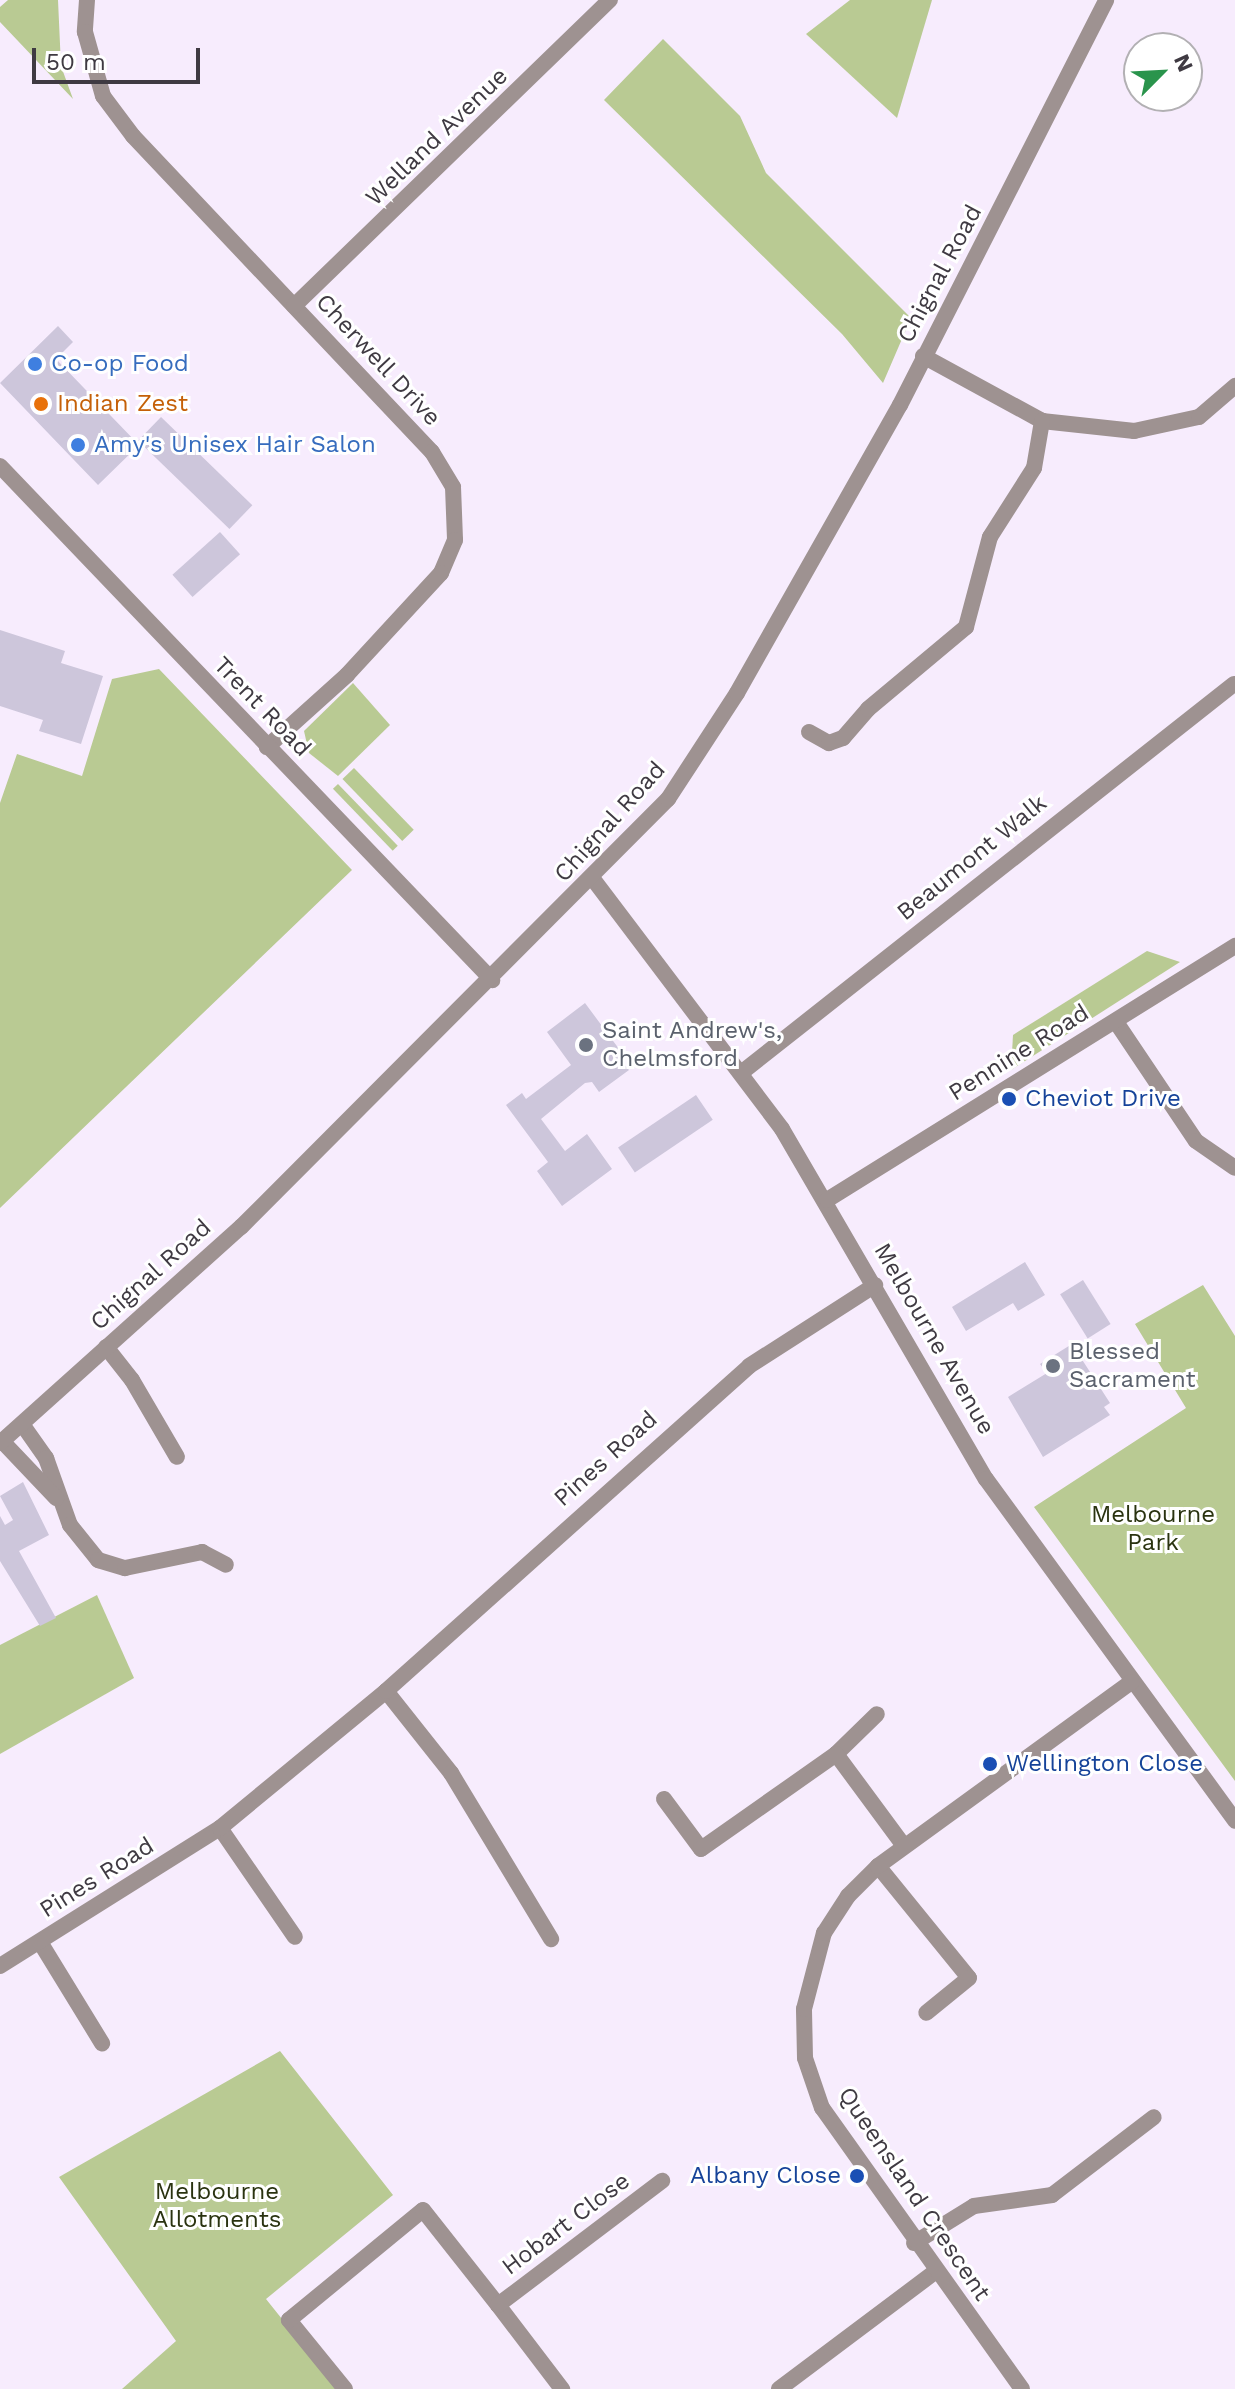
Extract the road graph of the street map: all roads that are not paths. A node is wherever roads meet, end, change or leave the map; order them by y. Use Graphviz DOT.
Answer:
graph roads {
  1 [pos="87,0"];
  2 [pos="610,0"];
  3 [pos="1106,0"];
  4 [pos="294,306"];
  5 [pos="923,356"];
  6 [pos="1235,386"];
  7 [pos="1042,421"];
  8 [pos="0,466"];
  9 [pos="1235,684"];
  10 [pos="809,732"];
  11 [pos="267,747"];
  12 [pos="593,879"];
  13 [pos="1235,946"];
  14 [pos="492,980"];
  15 [pos="1116,1022"];
  16 [pos="741,1073"];
  17 [pos="1235,1168"];
  18 [pos="827,1200"];
  19 [pos="875,1285"];
  20 [pos="106,1347"];
  21 [pos="22,1424"];
  22 [pos="1,1442"];
  23 [pos="177,1457"];
  24 [pos="57,1500"];
  25 [pos="226,1565"];
  26 [pos="1131,1682"];
  27 [pos="386,1691"];
  28 [pos="877,1714"];
  29 [pos="836,1754"];
  30 [pos="664,1799"];
  31 [pos="1235,1821"];
  32 [pos="220,1828"];
  33 [pos="904,1846"];
  34 [pos="878,1866"];
  35 [pos="295,1937"];
  36 [pos="551,1939"];
  37 [pos="40,1942"];
  38 [pos="0,1966"];
  39 [pos="926,2013"];
  40 [pos="102,2043"];
  41 [pos="1154,2117"];
  42 [pos="662,2181"];
  43 [pos="914,2243"];
  44 [pos="935,2272"];
  45 [pos="498,2305"];
  46 [pos="345,2389"];
  47 [pos="562,2389"];
  48 [pos="779,2389"];
  49 [pos="1022,2389"];
  1 -- 4 [label="street, Cherwell Drive"];
  2 -- 4 [label="street, Welland Avenue"];
  3 -- 5 [label="street, Chignal Road"];
  4 -- 11 [label="street, Cherwell Drive"];
  5 -- 7 [label="street"];
  5 -- 12 [label="street, Chignal Road"];
  6 -- 7 [label="street"];
  7 -- 10 [label="street"];
  8 -- 11 [label="street, Trent Road"];
  9 -- 16 [label="street, Beaumont Walk"];
  11 -- 14 [label="street, Trent Road"];
  12 -- 14 [label="street, Chignal Road"];
  12 -- 16 [label="street, Melbourne Avenue"];
  13 -- 15 [label="street, Pennine Road"];
  14 -- 20 [label="street, Chignal Road"];
  15 -- 17 [label="street"];
  15 -- 18 [label="street, Pennine Road"];
  16 -- 18 [label="street, Melbourne Avenue"];
  18 -- 19 [label="street, Melbourne Avenue"];
  19 -- 26 [label="street, Melbourne Avenue"];
  19 -- 27 [label="street, Pines Road"];
  20 -- 21 [label="street, Chignal Road"];
  20 -- 23 [label="street"];
  21 -- 22 [label="street, Chignal Road"];
  21 -- 24 [label="street"];
  22 -- 24 [label="street"];
  24 -- 25 [label="street"];
  26 -- 31 [label="street, Melbourne Avenue"];
  26 -- 33 [label="street, Queensland Crescent"];
  27 -- 32 [label="street, Pines Road"];
  27 -- 36 [label="street"];
  28 -- 29 [label="street"];
  29 -- 30 [label="street"];
  29 -- 33 [label="street"];
  32 -- 35 [label="street"];
  32 -- 37 [label="street, Pines Road"];
  33 -- 34 [label="street, Queensland Crescent"];
  34 -- 39 [label="street"];
  34 -- 43 [label="street, Queensland Crescent"];
  37 -- 38 [label="street, Pines Road"];
  37 -- 40 [label="street, Pines Road"];
  41 -- 43 [label="street"];
  42 -- 45 [label="street, Hobart Close"];
  43 -- 44 [label="street, Queensland Crescent"];
  44 -- 48 [label="street"];
  44 -- 49 [label="street, Queensland Crescent"];
  45 -- 46 [label="street, Hobart Close"];
  45 -- 47 [label="street, Hobart Close"];
}
